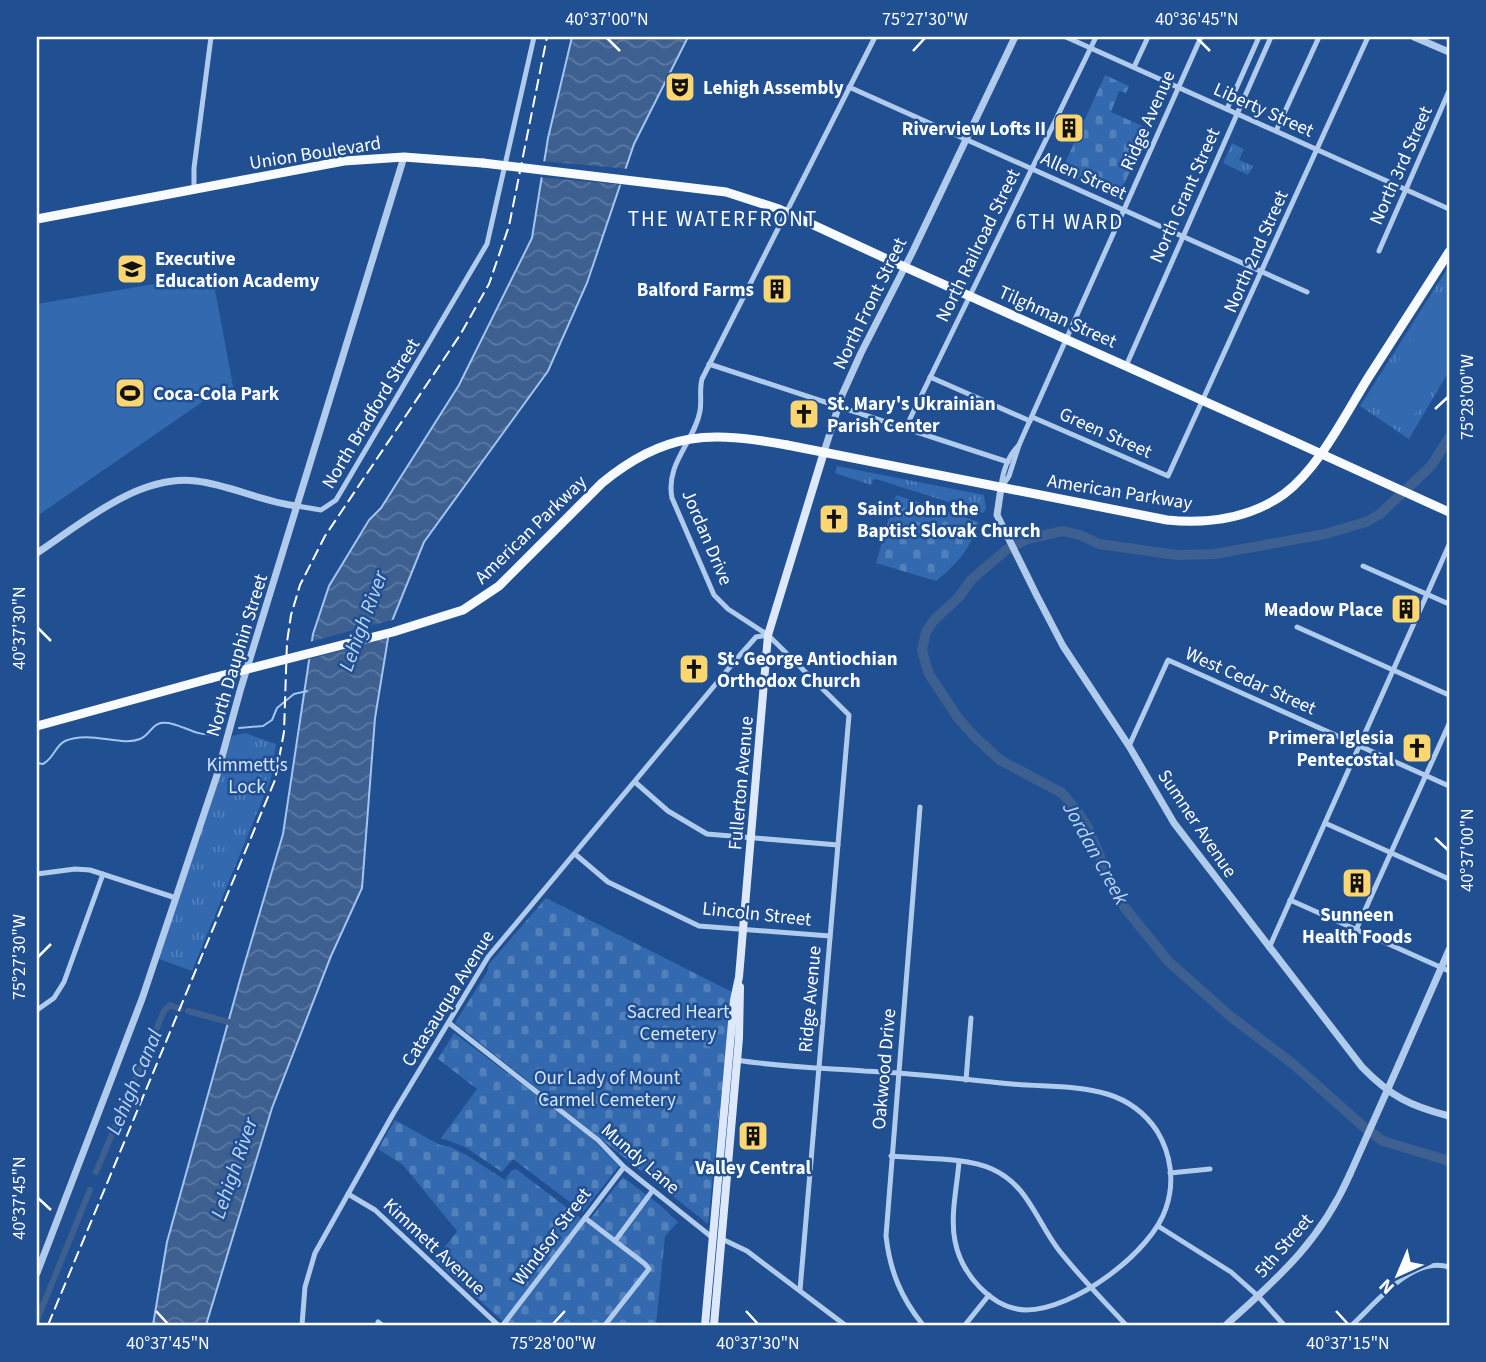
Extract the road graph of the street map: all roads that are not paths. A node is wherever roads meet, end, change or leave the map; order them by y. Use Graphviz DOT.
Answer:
graph roads {
  1 [pos="211,37"];
  2 [pos="534,37"];
  3 [pos="875,37"];
  4 [pos="1015,37"];
  5 [pos="1066,37"];
  6 [pos="1096,37"];
  7 [pos="1148,37"];
  8 [pos="1201,37"];
  9 [pos="1259,37"];
  10 [pos="1271,37"];
  11 [pos="1319,37"];
  12 [pos="1368,37"];
  13 [pos="1414,37"];
  14 [pos="1090,48"];
  15 [pos="1449,52"];
  16 [pos="1134,67"];
  17 [pos="849,87"];
  18 [pos="1179,88"];
  19 [pos="1449,91"];
  20 [pos="1227,110"];
  21 [pos="1236,113"];
  22 [pos="1276,131"];
  23 [pos="966,139"];
  24 [pos="1318,150"];
  25 [pos="404,158"];
  26 [pos="1031,169"];
  27 [pos="643,181"];
  28 [pos="1406,190"];
  29 [pos="194,191"];
  30 [pos="1449,209"];
  31 [pos="1124,210"];
  32 [pos="37,219"];
  33 [pos="1183,237"];
  34 [pos="1379,251"];
  35 [pos="1449,253"];
  36 [pos="904,268"];
  37 [pos="1263,273"];
  38 [pos="1307,292"];
  39 [pos="970,296"];
  40 [pos="1066,340"];
  41 [pos="709,364"];
  42 [pos="1126,366"];
  43 [pos="930,377"];
  44 [pos="1202,400"];
  45 [pos="838,407"];
  46 [pos="1031,419"];
  47 [pos="905,429"];
  48 [pos="1019,445"];
  49 [pos="824,452"];
  50 [pos="1008,461"];
  51 [pos="1168,476"];
  52 [pos="1001,488"];
  53 [pos="297,506"];
  54 [pos="1449,512"];
  55 [pos="1449,545"];
  56 [pos="37,554"];
  57 [pos="1363,566"];
  58 [pos="780,594"];
  59 [pos="1427,594"];
  60 [pos="1449,604"];
  61 [pos="1297,627"];
  62 [pos="768,635"];
  63 [pos="1393,670"];
  64 [pos="1449,695"];
  65 [pos="848,712"];
  66 [pos="1449,724"];
  67 [pos="37,726"];
  68 [pos="1129,746"];
  69 [pos="1359,746"];
  70 [pos="1426,776"];
  71 [pos="635,782"];
  72 [pos="1449,786"];
  73 [pos="920,807"];
  74 [pos="1325,823"];
  75 [pos="751,837"];
  76 [pos="838,845"];
  77 [pos="1391,853"];
  78 [pos="575,854"];
  79 [pos="37,874"];
  80 [pos="103,874"];
  81 [pos="1449,879"];
  82 [pos="176,898"];
  83 [pos="1290,900"];
  84 [pos="743,929"];
  85 [pos="1356,930"];
  86 [pos="830,936"];
  87 [pos="1268,949"];
  88 [pos="1449,950"];
  89 [pos="1445,970"];
  90 [pos="739,977"];
  91 [pos="37,1010"];
  92 [pos="971,1018"];
  93 [pos="449,1023"];
  94 [pos="737,1060"];
  95 [pos="819,1070"];
  96 [pos="898,1073"];
  97 [pos="966,1080"];
  98 [pos="1449,1116"];
  99 [pos="891,1156"];
  100 [pos="959,1162"];
  101 [pos="625,1167"];
  102 [pos="1210,1169"];
  103 [pos="1170,1172"];
  104 [pos="653,1190"];
  105 [pos="348,1194"];
  106 [pos="585,1217"];
  107 [pos="1157,1226"];
  108 [pos="718,1239"];
  109 [pos="615,1241"];
  110 [pos="1449,1267"];
  111 [pos="37,1273"];
  112 [pos="1091,1287"];
  113 [pos="800,1290"];
  114 [pos="989,1295"];
  115 [pos="1258,1296"];
  116 [pos="302,1325"];
  117 [pos="498,1325"];
  118 [pos="503,1325"];
  119 [pos="606,1325"];
  120 [pos="705,1325"];
  121 [pos="714,1325"];
  122 [pos="845,1325"];
  123 [pos="923,1325"];
  124 [pos="965,1325"];
  125 [pos="1125,1325"];
  126 [pos="1226,1325"];
  127 [pos="1284,1325"];
  128 [pos="1352,1325"];
  1 -- 29 [label="street"];
  2 -- 53 [label="street, North Bradford Street"];
  3 -- 17 [label="street, Jordan Drive"];
  4 -- 23 [label="street, North Front Street"];
  5 -- 14 [label="street, Liberty Street"];
  6 -- 14 [label="street, North Railroad Street"];
  7 -- 16 [label="street"];
  8 -- 18 [label="street, Ridge Avenue"];
  9 -- 20 [label="street"];
  10 -- 21 [label="street, North Grant Street"];
  11 -- 22 [label="street"];
  12 -- 24 [label="street, North 2nd Street"];
  13 -- 15 [label="street"];
  14 -- 16 [label="street, Liberty Street"];
  14 -- 26 [label="street, North Railroad Street"];
  16 -- 18 [label="street, Liberty Street"];
  17 -- 23 [label="street, Allen Street"];
  17 -- 41 [label="street, Jordan Drive"];
  18 -- 20 [label="street, Liberty Street"];
  18 -- 31 [label="street, Ridge Avenue"];
  19 -- 28 [label="street, North 3rd Street"];
  20 -- 21 [label="street, Liberty Street"];
  21 -- 22 [label="street, Liberty Street"];
  21 -- 33 [label="street, North Grant Street"];
  22 -- 24 [label="street, Liberty Street"];
  23 -- 26 [label="street, Allen Street"];
  23 -- 36 [label="street, North Front Street"];
  24 -- 28 [label="street, Liberty Street"];
  24 -- 37 [label="street, North 2nd Street"];
  25 -- 27 [label="main road, Union Boulevard, bridge"];
  25 -- 29 [label="main road, Union Boulevard"];
  25 -- 53 [label="street, North Dauphin Street"];
  26 -- 31 [label="street, Allen Street"];
  26 -- 39 [label="street, North Railroad Street"];
  27 -- 36 [label="main road, Tilghman Street, bridge"];
  28 -- 30 [label="street, Liberty Street"];
  28 -- 34 [label="street, North 3rd Street"];
  29 -- 32 [label="main road, Union Boulevard"];
  31 -- 33 [label="street, Allen Street"];
  31 -- 40 [label="street, Ridge Avenue"];
  33 -- 37 [label="street, Allen Street"];
  33 -- 42 [label="street, North Grant Street"];
  35 -- 52 [label="main road, American Parkway"];
  36 -- 39 [label="main road, Tilghman Street"];
  36 -- 45 [label="street, North Front Street"];
  37 -- 38 [label="street, Allen Street"];
  37 -- 44 [label="street, North 2nd Street"];
  39 -- 40 [label="main road, Tilghman Street"];
  39 -- 43 [label="street, North Railroad Street"];
  40 -- 42 [label="main road, Tilghman Street"];
  40 -- 46 [label="street, Ridge Avenue"];
  41 -- 45 [label="street"];
  41 -- 62 [label="street, Jordan Drive"];
  42 -- 44 [label="main road, Tilghman Street"];
  43 -- 46 [label="street, Green Street"];
  43 -- 47 [label="street, North Railroad Street"];
  44 -- 51 [label="street, North 2nd Street"];
  44 -- 54 [label="main road, Tilghman Street, bridge"];
  45 -- 47 [label="street"];
  45 -- 49 [label="street, North Front Street"];
  46 -- 48 [label="street, Ridge Avenue"];
  46 -- 51 [label="street, Green Street"];
  47 -- 50 [label="street"];
  48 -- 50 [label="street, Ridge Avenue"];
  48 -- 52 [label="street, Ridge Avenue"];
  49 -- 52 [label="main road, American Parkway"];
  49 -- 58 [label="main road, North Front Street"];
  49 -- 67 [label="main road, American Parkway, bridge"];
  50 -- 52 [label="street, Ridge Avenue"];
  52 -- 68 [label="street, Sumner Avenue"];
  53 -- 56 [label="street, North Bradford Street"];
  53 -- 82 [label="street, North Dauphin Street"];
  55 -- 59 [label="street"];
  57 -- 59 [label="street"];
  58 -- 62 [label="main road, Fullerton Avenue"];
  59 -- 60 [label="street"];
  59 -- 63 [label="street"];
  61 -- 63 [label="street"];
  62 -- 65 [label="street, Jordan Drive"];
  62 -- 71 [label="street, Catasauqua Avenue"];
  62 -- 75 [label="main road, Fullerton Avenue"];
  63 -- 64 [label="street"];
  63 -- 69 [label="street"];
  65 -- 76 [label="street, Ridge Avenue"];
  66 -- 70 [label="street"];
  68 -- 69 [label="street, West Cedar Street"];
  68 -- 87 [label="street, Sumner Avenue"];
  69 -- 70 [label="street, West Cedar Street"];
  69 -- 74 [label="street"];
  70 -- 72 [label="street, West Cedar Street"];
  70 -- 77 [label="street"];
  71 -- 75 [label="street"];
  71 -- 78 [label="street, Catasauqua Avenue"];
  73 -- 96 [label="street, Oakwood Drive"];
  74 -- 77 [label="street"];
  74 -- 83 [label="street"];
  75 -- 76 [label="street"];
  75 -- 84 [label="main road, Fullerton Avenue"];
  76 -- 86 [label="street, Ridge Avenue"];
  77 -- 81 [label="street"];
  77 -- 85 [label="street"];
  78 -- 84 [label="street, Lincoln Street"];
  78 -- 93 [label="street, Catasauqua Avenue"];
  79 -- 80 [label="street"];
  80 -- 82 [label="street"];
  80 -- 91 [label="street"];
  82 -- 111 [label="street, North Dauphin Street"];
  83 -- 85 [label="street"];
  83 -- 87 [label="street"];
  84 -- 86 [label="street, Lincoln Street"];
  84 -- 90 [label="main road, Fullerton Avenue"];
  85 -- 89 [label="street"];
  86 -- 95 [label="street, Ridge Avenue"];
  87 -- 98 [label="street, Sumner Avenue"];
  88 -- 89 [label="street, 5th Street"];
  89 -- 115 [label="street, 5th Street, bridge"];
  90 -- 94 [label="main road, Fullerton Avenue"];
  90 -- 108 [label="main road, Fullerton Avenue"];
  92 -- 97 [label="street"];
  93 -- 101 [label="street, Mundy Lane"];
  93 -- 105 [label="street, Catasauqua Avenue"];
  94 -- 95 [label="street"];
  94 -- 108 [label="main road, Fullerton Avenue"];
  95 -- 96 [label="street"];
  95 -- 113 [label="street, Ridge Avenue"];
  96 -- 97 [label="street"];
  96 -- 99 [label="street, Oakwood Drive"];
  97 -- 103 [label="street"];
  99 -- 100 [label="street"];
  99 -- 123 [label="street, Oakwood Drive"];
  100 -- 112 [label="street"];
  100 -- 114 [label="street"];
  101 -- 104 [label="street, Mundy Lane"];
  101 -- 106 [label="street, Windsor Street"];
  102 -- 103 [label="street"];
  103 -- 107 [label="street"];
  104 -- 108 [label="street, Mundy Lane"];
  104 -- 109 [label="street"];
  105 -- 116 [label="street, Catasauqua Avenue"];
  105 -- 117 [label="street, Kimmett Avenue"];
  106 -- 109 [label="street"];
  106 -- 118 [label="street, Windsor Street"];
  107 -- 112 [label="street"];
  107 -- 115 [label="street"];
  108 -- 113 [label="street, Mundy Lane"];
  108 -- 120 [label="main road, Fullerton Avenue"];
  108 -- 121 [label="main road, Fullerton Avenue"];
  109 -- 119 [label="street"];
  110 -- 128 [label="street"];
  112 -- 114 [label="street"];
  112 -- 125 [label="street"];
  113 -- 122 [label="street, Mundy Lane"];
  114 -- 124 [label="street"];
  115 -- 126 [label="street, 5th Street"];
  115 -- 127 [label="street"];
}
